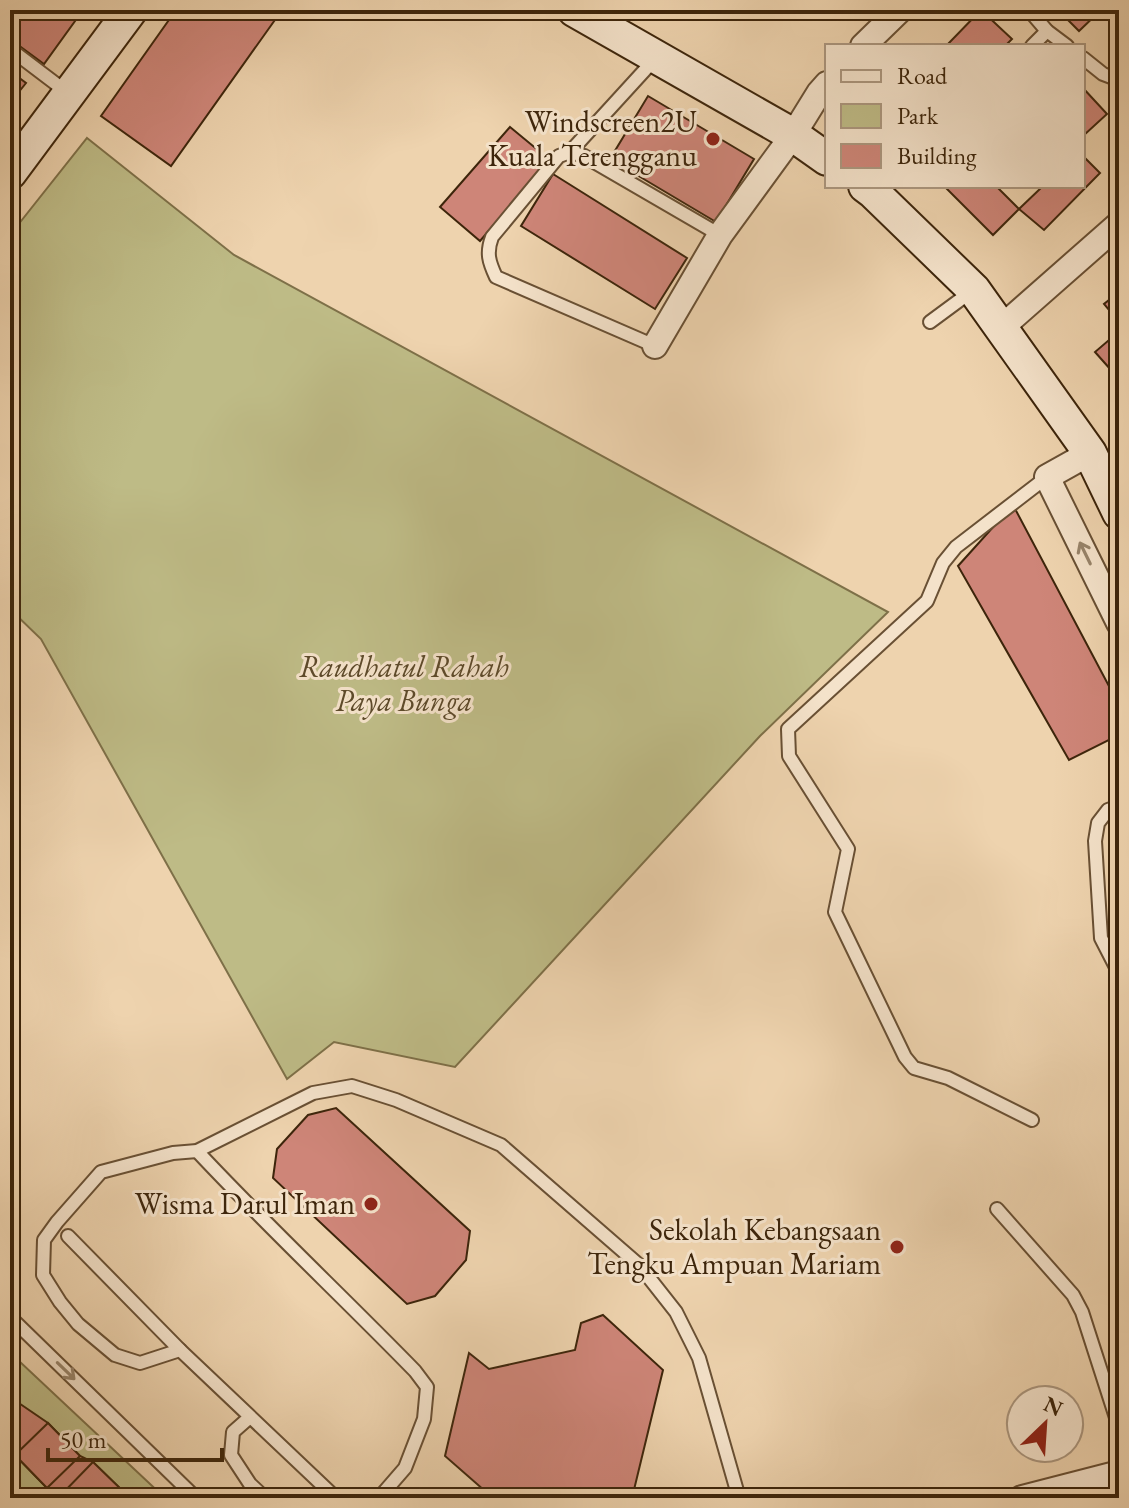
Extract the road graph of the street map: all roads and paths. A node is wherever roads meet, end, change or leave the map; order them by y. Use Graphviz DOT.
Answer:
graph roads {
  1 [pos="131,10"];
  2 [pos="574,10"];
  3 [pos="900,10"];
  4 [pos="1029,10"];
  5 [pos="1047,31"];
  6 [pos="865,44"];
  7 [pos="1034,44"];
  8 [pos="1064,44"];
  9 [pos="10,49"];
  10 [pos="656,58"];
  11 [pos="1085,60"];
  12 [pos="1119,80"];
  13 [pos="825,86"];
  14 [pos="68,93"];
  15 [pos="793,135"];
  16 [pos="570,152"];
  17 [pos="825,158"];
  18 [pos="10,173"];
  19 [pos="868,188"];
  20 [pos="1119,224"];
  21 [pos="720,235"];
  22 [pos="974,290"];
  23 [pos="930,322"];
  24 [pos="1002,327"];
  25 [pos="655,346"];
  26 [pos="1090,453"];
  27 [pos="1047,477"];
  28 [pos="1119,513"];
  29 [pos="1119,623"];
  30 [pos="1119,806"];
  31 [pos="1119,973"];
  32 [pos="1032,1120"];
  33 [pos="197,1151"];
  34 [pos="997,1209"];
  35 [pos="68,1236"];
  36 [pos="10,1317"];
  37 [pos="180,1350"];
  38 [pos="250,1417"];
  39 [pos="1119,1427"];
  40 [pos="1119,1473"];
  41 [pos="196,1498"];
  42 [pos="265,1498"];
  43 [pos="336,1498"];
  44 [pos="379,1498"];
  45 [pos="739,1498"];
  46 [pos="1022,1498"];
  1 -- 14 [label="street"];
  2 -- 10 [label="street"];
  3 -- 6 [label="street"];
  4 -- 5 [label="lane"];
  5 -- 7 [label="lane"];
  5 -- 8 [label="lane"];
  9 -- 14 [label="lane"];
  10 -- 15 [label="street"];
  10 -- 16 [label="lane"];
  11 -- 12 [label="lane"];
  13 -- 15 [label="street"];
  14 -- 18 [label="street"];
  15 -- 17 [label="street"];
  15 -- 21 [label="street"];
  16 -- 21 [label="lane"];
  16 -- 25 [label="lane"];
  19 -- 22 [label="street"];
  20 -- 24 [label="street"];
  21 -- 25 [label="street"];
  22 -- 23 [label="lane"];
  22 -- 24 [label="street"];
  24 -- 26 [label="street"];
  26 -- 27 [label="street"];
  26 -- 28 [label="street"];
  29 -- 27 [label="street, one-way"];
  27 -- 32 [label="lane"];
  30 -- 31 [label="lane"];
  33 -- 37 [label="lane"];
  33 -- 44 [label="lane"];
  33 -- 45 [label="lane"];
  34 -- 39 [label="lane"];
  35 -- 37 [label="lane"];
  36 -- 41 [label="lane, one-way"];
  37 -- 38 [label="lane"];
  38 -- 42 [label="lane"];
  38 -- 43 [label="lane"];
  40 -- 46 [label="street"];
}
